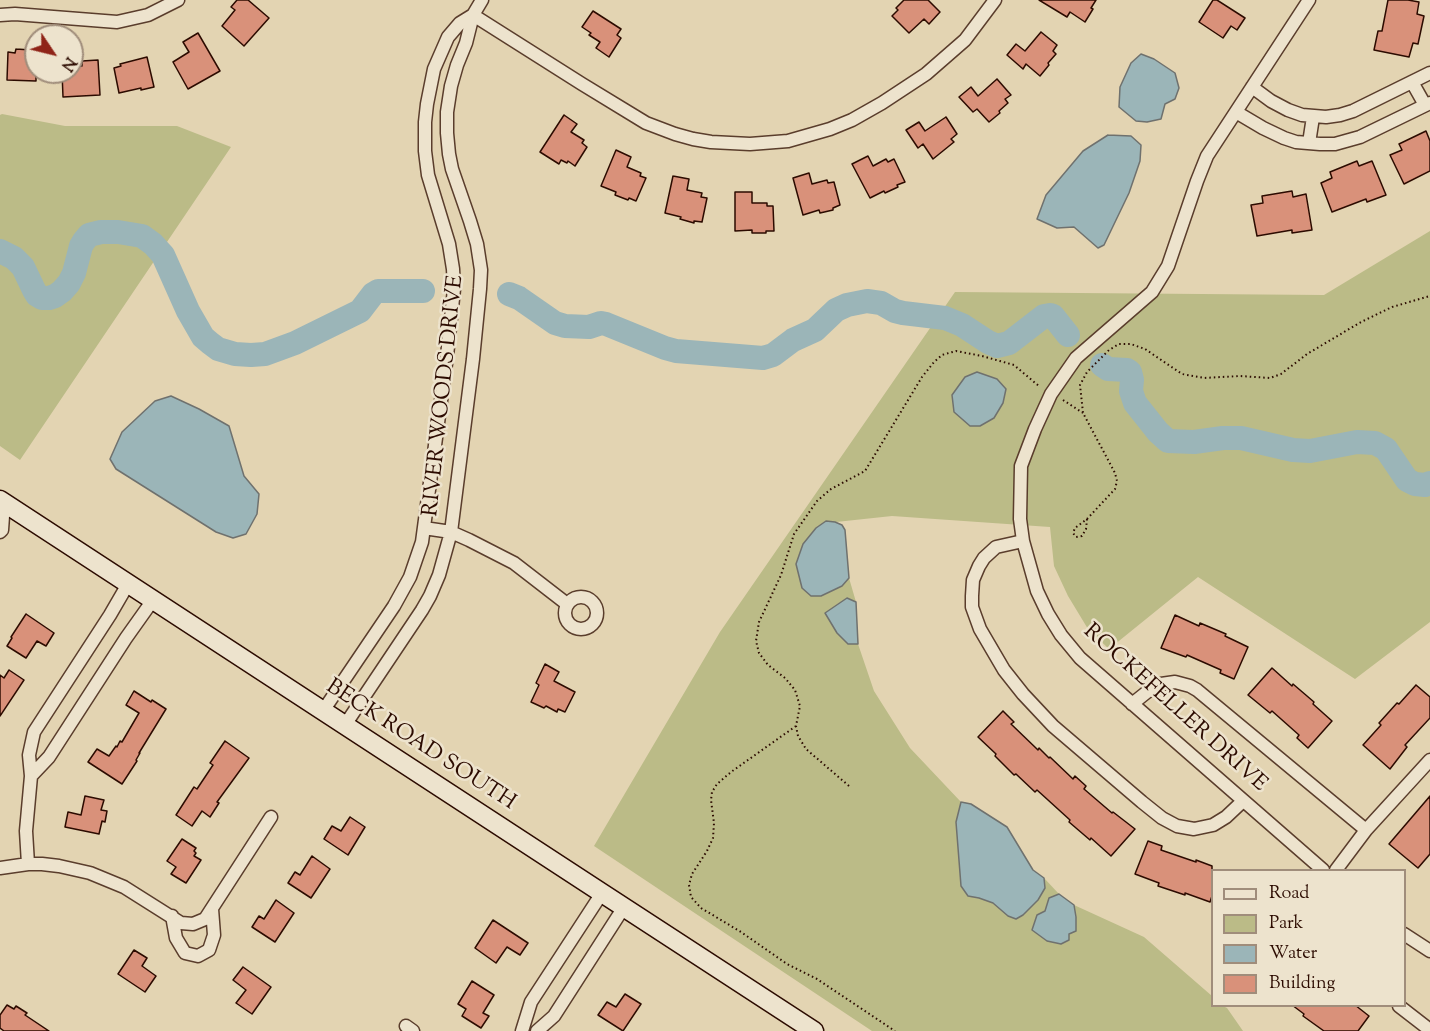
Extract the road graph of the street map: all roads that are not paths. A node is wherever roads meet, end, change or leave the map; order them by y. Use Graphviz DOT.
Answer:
graph roads {
  1 [pos="178,0"];
  2 [pos="482,0"];
  3 [pos="995,0"];
  4 [pos="1309,0"];
  5 [pos="0,15"];
  6 [pos="473,15"];
  7 [pos="1430,73"];
  8 [pos="1412,82"];
  9 [pos="1252,87"];
  10 [pos="1428,104"];
  11 [pos="1236,112"];
  12 [pos="1312,117"];
  13 [pos="1309,143"];
  14 [pos="1,502"];
  15 [pos="424,528"];
  16 [pos="0,532"];
  17 [pos="451,532"];
  18 [pos="1023,541"];
  19 [pos="128,584"];
  20 [pos="153,600"];
  21 [pos="567,604"];
  22 [pos="1132,704"];
  23 [pos="323,711"];
  24 [pos="345,725"];
  25 [pos="1430,759"];
  26 [pos="31,776"];
  27 [pos="1243,801"];
  28 [pos="271,817"];
  29 [pos="1366,830"];
  30 [pos="28,864"];
  31 [pos="0,868"];
  32 [pos="1322,869"];
  33 [pos="1337,869"];
  34 [pos="602,893"];
  35 [pos="624,907"];
  36 [pos="212,909"];
  37 [pos="172,916"];
  38 [pos="1406,935"];
  39 [pos="1430,951"];
  40 [pos="1401,1007"];
  41 [pos="1430,1030"];
  42 [pos="522,1031"];
  43 [pos="537,1031"];
  44 [pos="814,1031"];
  1 -- 5 [label="street"];
  2 -- 6 [label="street, RIVER WOODS DRIVE"];
  3 -- 6 [label="street"];
  4 -- 9 [label="street, ROCKEFELLER DRIVE"];
  6 -- 15 [label="street, RIVER WOODS DRIVE"];
  6 -- 17 [label="street, RIVER WOODS DRIVE"];
  7 -- 8 [label="street"];
  8 -- 10 [label="street"];
  8 -- 12 [label="street"];
  9 -- 11 [label="street, ROCKEFELLER DRIVE"];
  9 -- 12 [label="street"];
  10 -- 13 [label="street"];
  11 -- 13 [label="street"];
  11 -- 18 [label="street, ROCKEFELLER DRIVE"];
  12 -- 13 [label="street"];
  14 -- 16 [label="street"];
  14 -- 19 [label="main road, BECK ROAD SOUTH"];
  15 -- 17 [label="street"];
  15 -- 23 [label="street, RIVER WOODS DRIVE"];
  17 -- 21 [label="street"];
  17 -- 24 [label="street, RIVER WOODS DRIVE"];
  18 -- 22 [label="street, ROCKEFELLER DRIVE"];
  18 -- 27 [label="street"];
  19 -- 20 [label="main road, BECK ROAD SOUTH"];
  19 -- 26 [label="street"];
  20 -- 23 [label="main road, BECK ROAD SOUTH"];
  20 -- 26 [label="street"];
  22 -- 27 [label="street, ROCKEFELLER DRIVE"];
  22 -- 29 [label="street"];
  23 -- 24 [label="main road, BECK ROAD SOUTH"];
  24 -- 34 [label="main road, BECK ROAD SOUTH"];
  25 -- 29 [label="street"];
  26 -- 30 [label="street"];
  27 -- 32 [label="street, ROCKEFELLER DRIVE"];
  28 -- 36 [label="street"];
  29 -- 33 [label="street"];
  30 -- 31 [label="street"];
  30 -- 37 [label="street"];
  34 -- 35 [label="main road, BECK ROAD SOUTH"];
  34 -- 42 [label="street"];
  35 -- 43 [label="street"];
  35 -- 44 [label="main road, BECK ROAD SOUTH"];
  36 -- 37 [label="street"];
  36 -- 37 [label="street"];
  38 -- 39 [label="street"];
  40 -- 41 [label="street"];
}
